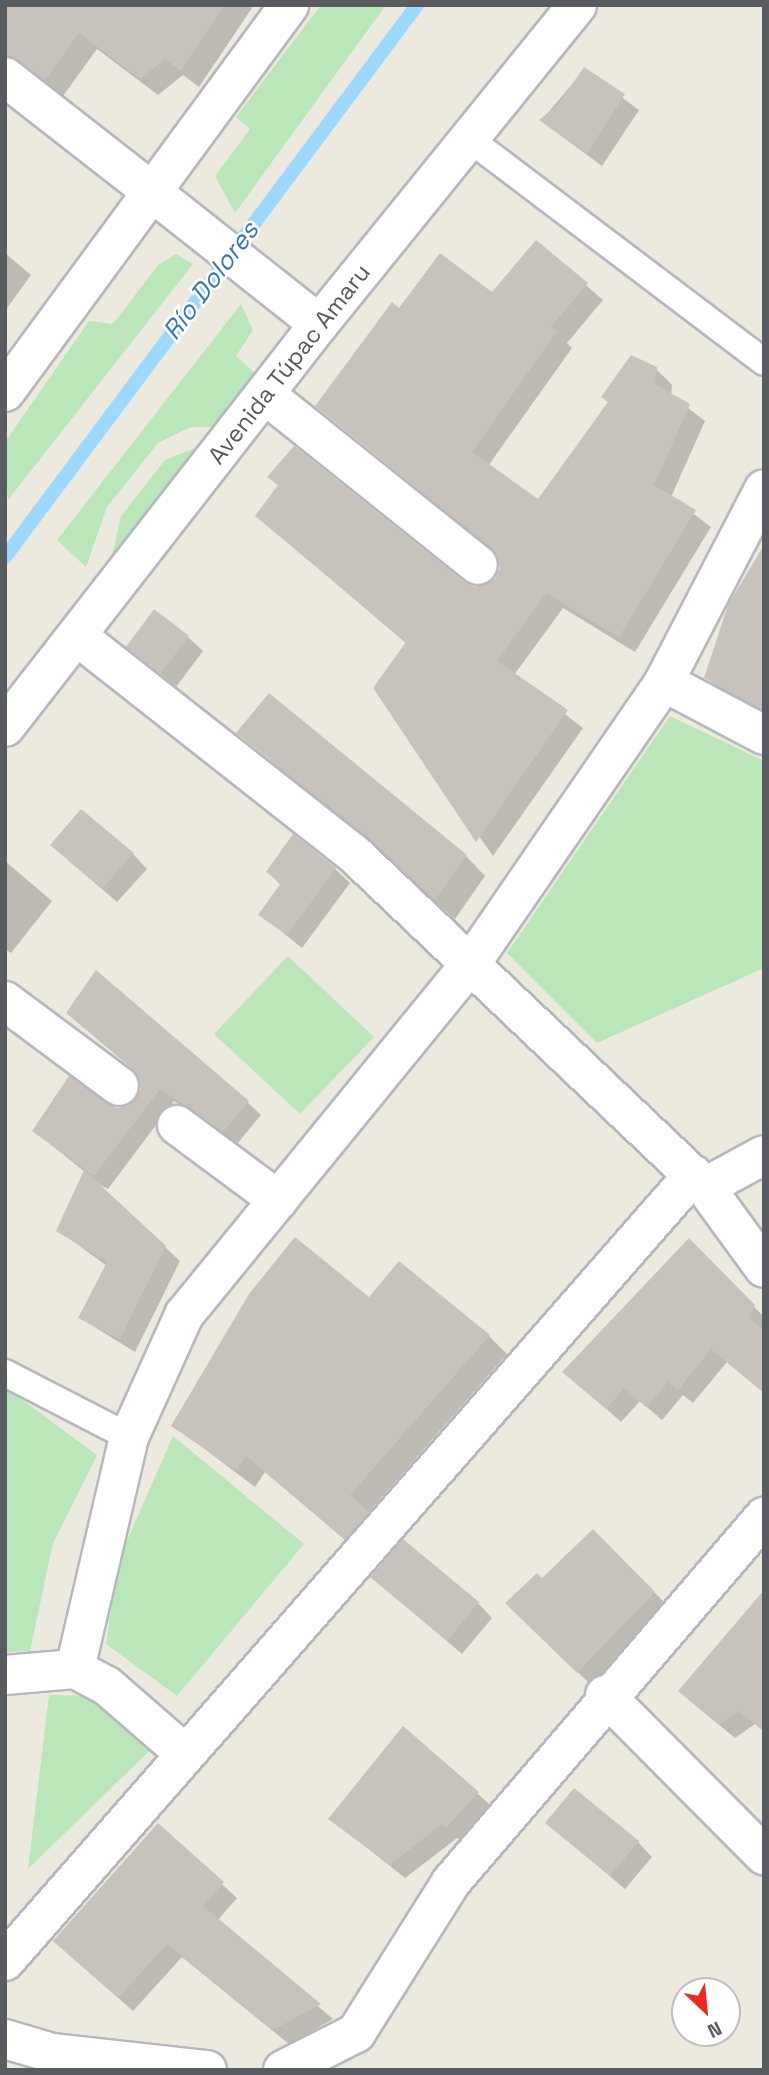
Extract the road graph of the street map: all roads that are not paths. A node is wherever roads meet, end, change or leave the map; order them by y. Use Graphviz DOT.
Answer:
graph roads {
  1 [pos="289,5"];
  2 [pos="577,5"];
  3 [pos="5,77"];
  4 [pos="468,138"];
  5 [pos="165,202"];
  6 [pos="304,313"];
  7 [pos="764,362"];
  8 [pos="5,392"];
  9 [pos="267,396"];
  10 [pos="764,489"];
  11 [pos="478,565"];
  12 [pos="77,636"];
  13 [pos="664,682"];
  14 [pos="5,727"];
  15 [pos="764,735"];
  16 [pos="469,966"];
  17 [pos="5,1001"];
  18 [pos="120,1086"];
  19 [pos="177,1125"];
  20 [pos="764,1155"];
  21 [pos="699,1181"];
  22 [pos="278,1200"];
  23 [pos="764,1268"];
  24 [pos="5,1373"];
  25 [pos="129,1437"];
  26 [pos="764,1517"];
  27 [pos="75,1669"];
  28 [pos="5,1675"];
  29 [pos="606,1695"];
  30 [pos="183,1752"];
  31 [pos="764,1855"];
  32 [pos="5,1961"];
  33 [pos="5,2039"];
  34 [pos="207,2070"];
  35 [pos="283,2070"];
  1 -- 5 [label="street"];
  2 -- 4 [label="street, Avenida Túpac Amaru"];
  3 -- 5 [label="street"];
  4 -- 6 [label="street, Avenida Túpac Amaru"];
  4 -- 7 [label="lane"];
  5 -- 6 [label="street"];
  5 -- 8 [label="street"];
  6 -- 9 [label="street, Avenida Túpac Amaru"];
  9 -- 11 [label="street"];
  9 -- 12 [label="street, Avenida Túpac Amaru"];
  10 -- 13 [label="street"];
  12 -- 14 [label="street, Avenida Túpac Amaru"];
  12 -- 16 [label="street"];
  13 -- 15 [label="street"];
  13 -- 16 [label="street"];
  16 -- 21 [label="street"];
  16 -- 22 [label="street"];
  17 -- 18 [label="street"];
  19 -- 22 [label="street"];
  20 -- 21 [label="street"];
  21 -- 23 [label="street"];
  21 -- 30 [label="street"];
  22 -- 25 [label="street"];
  24 -- 25 [label="lane"];
  25 -- 27 [label="street"];
  26 -- 29 [label="street"];
  27 -- 28 [label="street"];
  27 -- 30 [label="street"];
  29 -- 31 [label="street"];
  29 -- 35 [label="street"];
  30 -- 32 [label="street"];
  33 -- 34 [label="street"];
}
